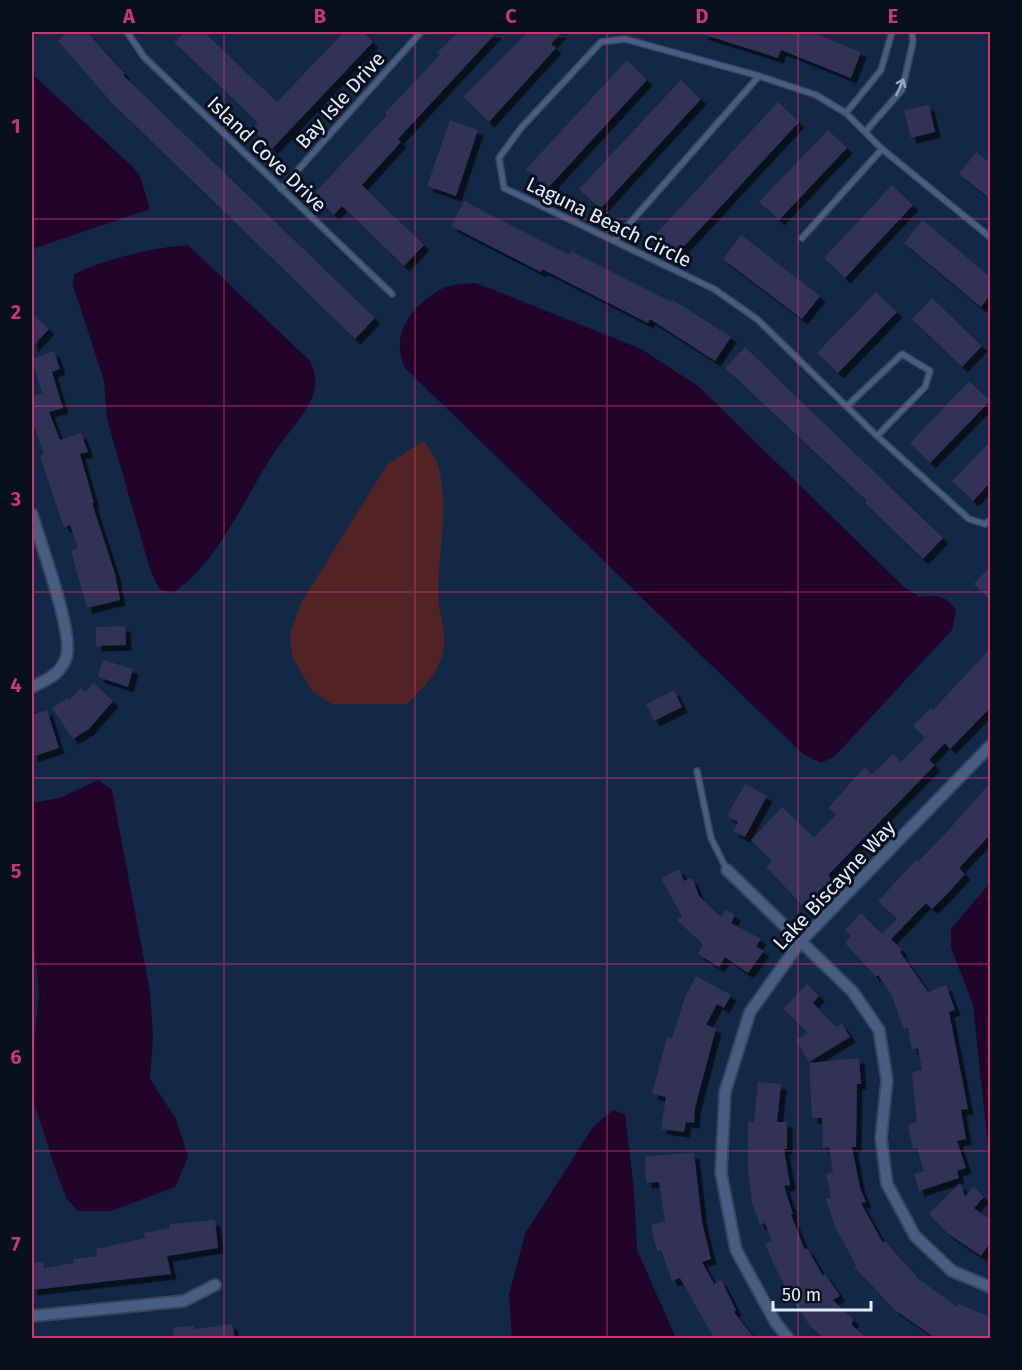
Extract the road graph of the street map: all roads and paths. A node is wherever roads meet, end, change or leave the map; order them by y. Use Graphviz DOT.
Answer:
graph roads {
  1 [pos="127,32"];
  2 [pos="421,32"];
  3 [pos="892,32"];
  4 [pos="912,32"];
  5 [pos="759,76"];
  6 [pos="846,113"];
  7 [pos="865,132"];
  8 [pos="882,149"];
  9 [pos="281,189"];
  10 [pos="990,237"];
  11 [pos="802,238"];
  12 [pos="615,240"];
  13 [pos="392,294"];
  14 [pos="847,406"];
  15 [pos="877,436"];
  16 [pos="32,517"];
  17 [pos="990,520"];
  18 [pos="32,687"];
  19 [pos="990,746"];
  20 [pos="697,771"];
  21 [pos="727,870"];
  22 [pos="801,941"];
  23 [pos="214,1285"];
  24 [pos="990,1287"];
  25 [pos="32,1316"];
  26 [pos="788,1338"];
  1 -- 9 [label="lane, Island Cove Drive"];
  2 -- 9 [label="lane, Bay Isle Drive"];
  3 -- 6 [label="lane"];
  7 -- 4 [label="lane, one-way"];
  5 -- 6 [label="lane, Laguna Beach Circle"];
  5 -- 12 [label="lane"];
  5 -- 12 [label="lane, Laguna Beach Circle"];
  6 -- 7 [label="lane, Laguna Beach Circle"];
  7 -- 8 [label="lane, Laguna Beach Circle"];
  8 -- 10 [label="lane, Laguna Beach Circle"];
  8 -- 11 [label="lane"];
  9 -- 13 [label="lane, Island Cove Drive"];
  12 -- 14 [label="lane, Laguna Beach Circle"];
  14 -- 15 [label="lane, Laguna Beach Circle"];
  14 -- 15 [label="lane"];
  15 -- 17 [label="lane, Laguna Beach Circle"];
  16 -- 18 [label="street"];
  19 -- 22 [label="street, Lake Biscayne Way"];
  20 -- 21 [label="lane"];
  21 -- 22 [label="street"];
  22 -- 24 [label="street"];
  22 -- 26 [label="street, Lake Biscayne Way"];
  23 -- 25 [label="street"];
}
